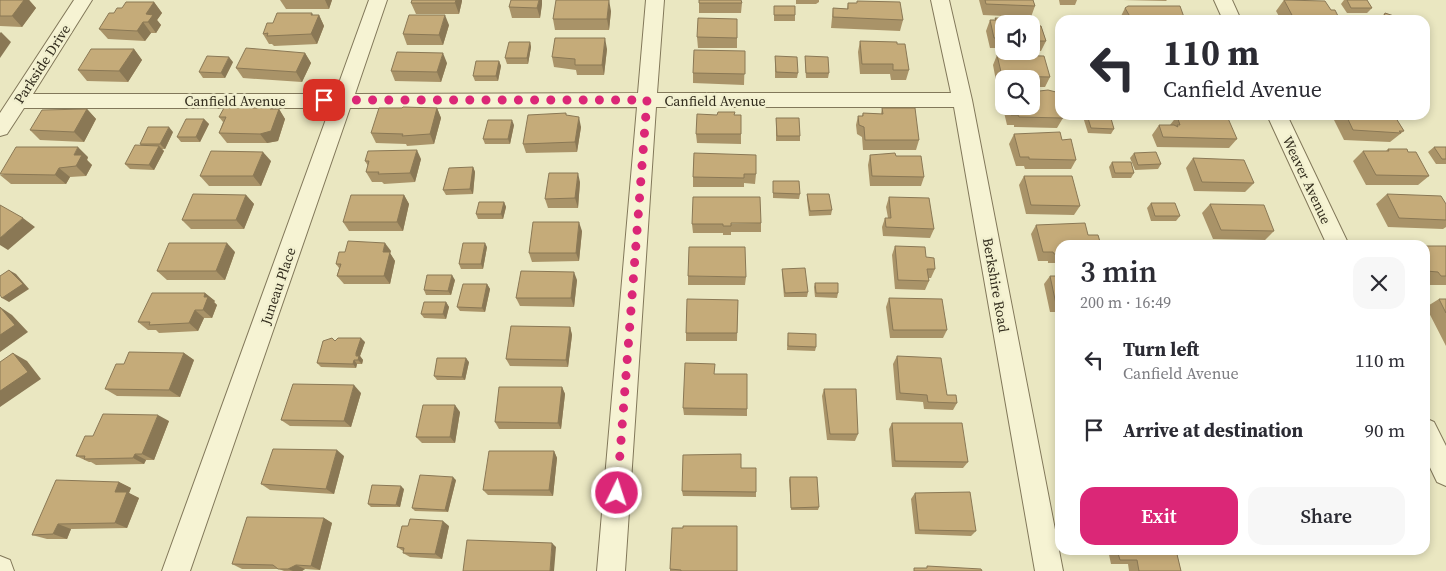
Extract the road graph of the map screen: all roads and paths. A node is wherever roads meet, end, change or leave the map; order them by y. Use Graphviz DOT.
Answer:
graph roads {
  1 [pos="83,0"];
  2 [pos="378,0"];
  3 [pos="655,0"];
  4 [pos="940,0"];
  5 [pos="1223,0"];
  6 [pos="1230,15"];
  7 [pos="343,100"];
  8 [pos="647,100"];
  9 [pos="962,100"];
  10 [pos="18,101"];
  11 [pos="1279,120"];
  12 [pos="0,129"];
  13 [pos="1336,240"];
  14 [pos="1430,440"];
  15 [pos="1446,473"];
  16 [pos="176,571"];
  17 [pos="611,571"];
  18 [pos="1049,571"];
  1 -- 10 [label="street, Parkside Drive"];
  2 -- 7 [label="street, Juneau Place"];
  3 -- 8 [label="street"];
  4 -- 9 [label="street, Berkshire Road"];
  5 -- 6 [label="street"];
  7 -- 8 [label="street, Canfield Avenue"];
  7 -- 10 [label="street, Canfield Avenue"];
  7 -- 16 [label="street, Juneau Place"];
  8 -- 9 [label="street, Canfield Avenue"];
  8 -- 17 [label="street"];
  9 -- 18 [label="street, Berkshire Road"];
  10 -- 12 [label="street, Parkside Drive"];
  11 -- 13 [label="street, Weaver Avenue"];
  14 -- 15 [label="street"];
}
